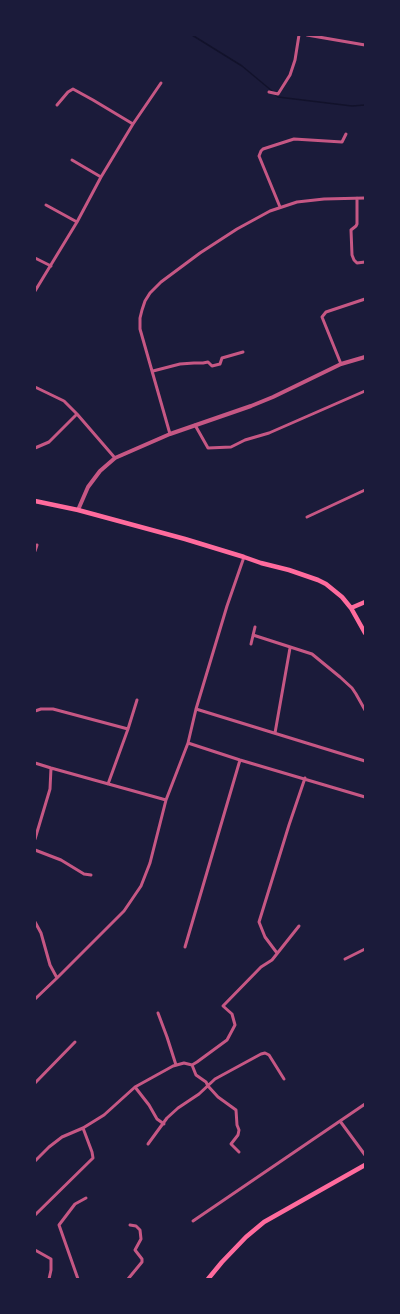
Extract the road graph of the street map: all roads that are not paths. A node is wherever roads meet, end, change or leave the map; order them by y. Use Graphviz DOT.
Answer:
graph roads {
  1 [pos="299,35"];
  2 [pos="307,35"];
  3 [pos="365,45"];
  4 [pos="161,83"];
  5 [pos="269,92"];
  6 [pos="57,105"];
  7 [pos="133,124"];
  8 [pos="346,134"];
  9 [pos="72,160"];
  10 [pos="101,177"];
  11 [pos="357,198"];
  12 [pos="365,198"];
  13 [pos="46,205"];
  14 [pos="280,207"];
  15 [pos="77,222"];
  16 [pos="35,258"];
  17 [pos="365,262"];
  18 [pos="50,266"];
  19 [pos="35,291"];
  20 [pos="365,299"];
  21 [pos="243,352"];
  22 [pos="365,357"];
  23 [pos="342,364"];
  24 [pos="153,371"];
  25 [pos="35,387"];
  26 [pos="365,391"];
  27 [pos="77,414"];
  28 [pos="195,425"];
  29 [pos="170,434"];
  30 [pos="35,448"];
  31 [pos="115,458"];
  32 [pos="365,490"];
  33 [pos="35,502"];
  34 [pos="78,510"];
  35 [pos="307,518"];
  36 [pos="37,545"];
  37 [pos="35,551"];
  38 [pos="244,557"];
  39 [pos="365,602"];
  40 [pos="351,608"];
  41 [pos="255,626"];
  42 [pos="365,633"];
  43 [pos="253,635"];
  44 [pos="251,644"];
  45 [pos="290,648"];
  46 [pos="136,700"];
  47 [pos="196,709"];
  48 [pos="365,710"];
  49 [pos="35,711"];
  50 [pos="128,729"];
  51 [pos="275,733"];
  52 [pos="188,743"];
  53 [pos="240,760"];
  54 [pos="365,761"];
  55 [pos="35,762"];
  56 [pos="52,768"];
  57 [pos="305,778"];
  58 [pos="108,784"];
  59 [pos="365,797"];
  60 [pos="166,800"];
  61 [pos="35,839"];
  62 [pos="35,850"];
  63 [pos="91,875"];
  64 [pos="35,922"];
  65 [pos="299,926"];
  66 [pos="184,947"];
  67 [pos="365,949"];
  68 [pos="277,953"];
  69 [pos="345,959"];
  70 [pos="58,978"];
  71 [pos="35,999"];
  72 [pos="158,1013"];
  73 [pos="75,1042"];
  74 [pos="176,1065"];
  75 [pos="192,1065"];
  76 [pos="284,1079"];
  77 [pos="35,1083"];
  78 [pos="208,1086"];
  79 [pos="136,1087"];
  80 [pos="365,1104"];
  81 [pos="340,1121"];
  82 [pos="164,1124"];
  83 [pos="83,1128"];
  84 [pos="148,1144"];
  85 [pos="238,1152"];
  86 [pos="365,1155"];
  87 [pos="35,1161"];
  88 [pos="365,1166"];
  89 [pos="86,1198"];
  90 [pos="35,1215"];
  91 [pos="193,1221"];
  92 [pos="130,1225"];
  93 [pos="35,1250"];
  94 [pos="50,1279"];
  95 [pos="78,1279"];
  96 [pos="128,1279"];
  97 [pos="208,1279"];
  1 -- 5 [label="street"];
  2 -- 3 [label="street"];
  4 -- 7 [label="street"];
  6 -- 7 [label="street"];
  7 -- 10 [label="street"];
  8 -- 14 [label="street"];
  9 -- 10 [label="street"];
  10 -- 15 [label="street"];
  11 -- 12 [label="street"];
  11 -- 14 [label="street"];
  11 -- 17 [label="street"];
  13 -- 15 [label="street"];
  14 -- 24 [label="street"];
  15 -- 18 [label="street"];
  16 -- 18 [label="street"];
  18 -- 19 [label="street"];
  20 -- 23 [label="street"];
  21 -- 24 [label="street"];
  22 -- 23 [label="street"];
  23 -- 28 [label="street"];
  24 -- 29 [label="street"];
  25 -- 27 [label="street"];
  26 -- 28 [label="street"];
  27 -- 30 [label="street"];
  27 -- 31 [label="street"];
  28 -- 29 [label="street"];
  29 -- 31 [label="street"];
  31 -- 34 [label="street"];
  32 -- 35 [label="street"];
  33 -- 34 [label="main road"];
  34 -- 38 [label="main road"];
  36 -- 37 [label="street"];
  38 -- 40 [label="main road"];
  38 -- 47 [label="street"];
  39 -- 40 [label="main road"];
  40 -- 42 [label="main road"];
  41 -- 43 [label="street"];
  43 -- 44 [label="street"];
  43 -- 45 [label="street"];
  45 -- 48 [label="street"];
  45 -- 51 [label="street"];
  46 -- 50 [label="street"];
  47 -- 51 [label="street"];
  47 -- 52 [label="street"];
  49 -- 50 [label="street"];
  50 -- 58 [label="street"];
  51 -- 54 [label="street"];
  52 -- 53 [label="street"];
  52 -- 60 [label="street"];
  53 -- 57 [label="street"];
  53 -- 66 [label="street"];
  55 -- 56 [label="street"];
  56 -- 58 [label="street"];
  56 -- 61 [label="street"];
  57 -- 59 [label="street"];
  57 -- 68 [label="street"];
  58 -- 60 [label="street"];
  60 -- 70 [label="street"];
  62 -- 63 [label="street"];
  64 -- 70 [label="street"];
  65 -- 68 [label="street"];
  67 -- 69 [label="street"];
  68 -- 75 [label="street"];
  70 -- 71 [label="street"];
  72 -- 74 [label="street"];
  73 -- 77 [label="street"];
  74 -- 75 [label="street"];
  74 -- 79 [label="street"];
  75 -- 78 [label="street"];
  76 -- 78 [label="street"];
  78 -- 82 [label="street"];
  78 -- 85 [label="street"];
  79 -- 82 [label="street"];
  79 -- 83 [label="street"];
  80 -- 81 [label="street"];
  81 -- 86 [label="street"];
  81 -- 91 [label="street"];
  82 -- 84 [label="street"];
  83 -- 87 [label="street"];
  83 -- 90 [label="street"];
  88 -- 97 [label="main road"];
  89 -- 95 [label="street"];
  92 -- 96 [label="street"];
  93 -- 94 [label="street"];
}
